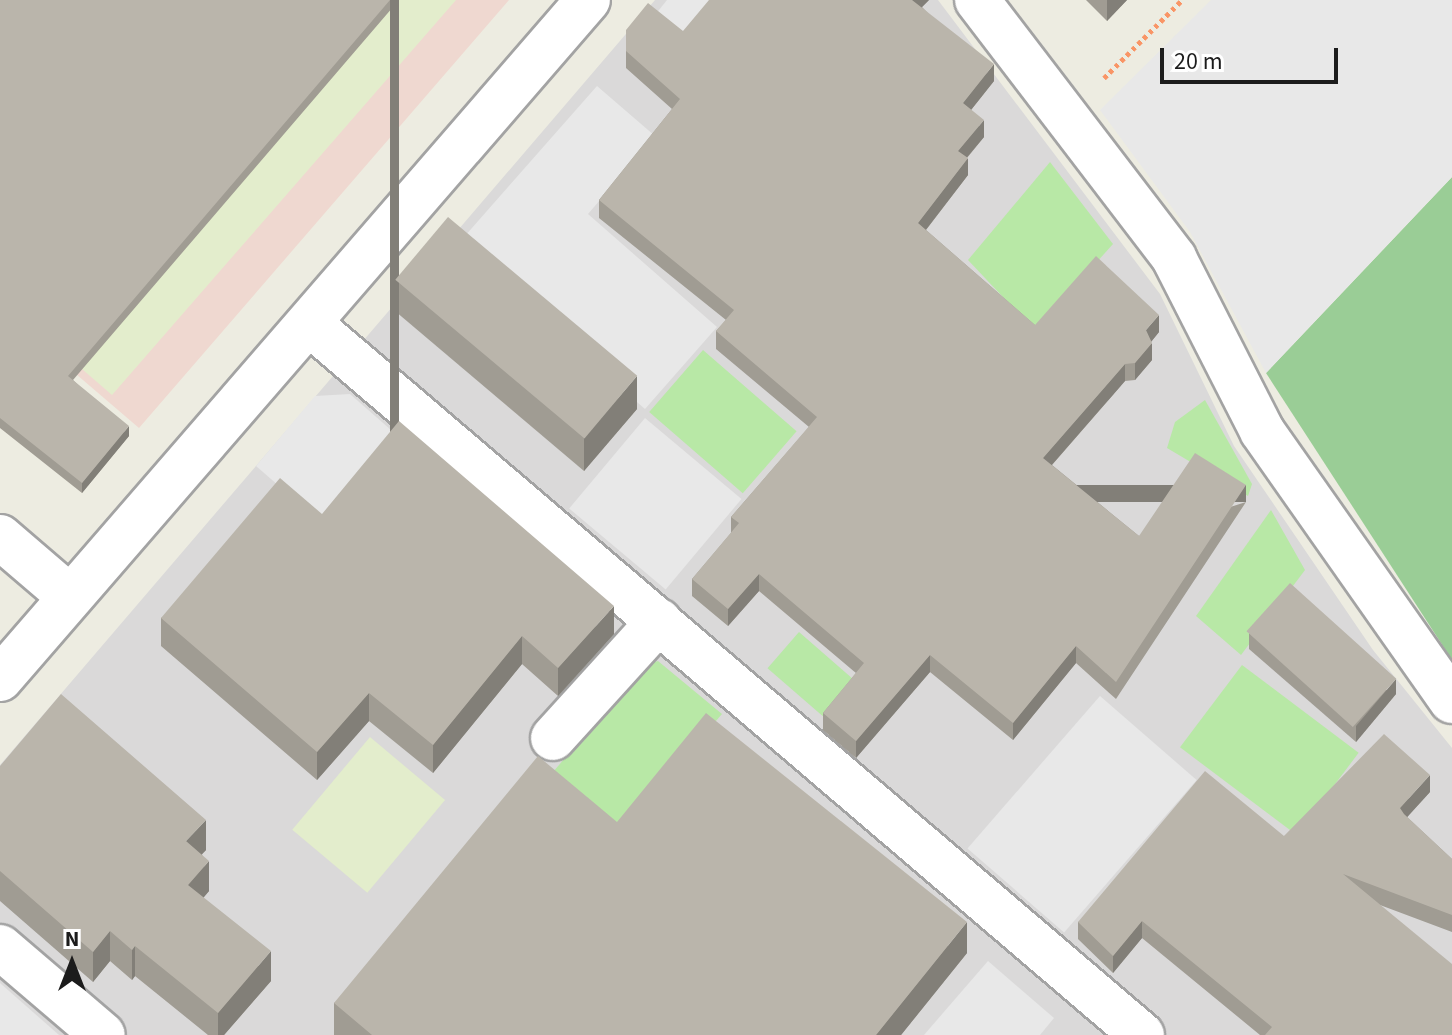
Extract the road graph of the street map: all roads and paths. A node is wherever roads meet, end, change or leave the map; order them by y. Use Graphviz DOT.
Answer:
graph roads {
  1 [pos="588,0"];
  2 [pos="977,0"];
  3 [pos="1182,0"];
  4 [pos="1067,116"];
  5 [pos="311,325"];
  6 [pos="0,537"];
  7 [pos="70,597"];
  8 [pos="659,621"];
  9 [pos="0,679"];
  10 [pos="1452,701"];
  11 [pos="553,738"];
  12 [pos="0,947"];
  13 [pos="103,1035"];
  14 [pos="1142,1035"];
  1 -- 5 [label="street"];
  2 -- 4 [label="street"];
  3 -- 4 [label="path"];
  4 -- 10 [label="street"];
  5 -- 7 [label="street"];
  5 -- 8 [label="street"];
  6 -- 7 [label="street"];
  7 -- 9 [label="street"];
  8 -- 11 [label="street"];
  8 -- 14 [label="street"];
  12 -- 13 [label="street"];
}
